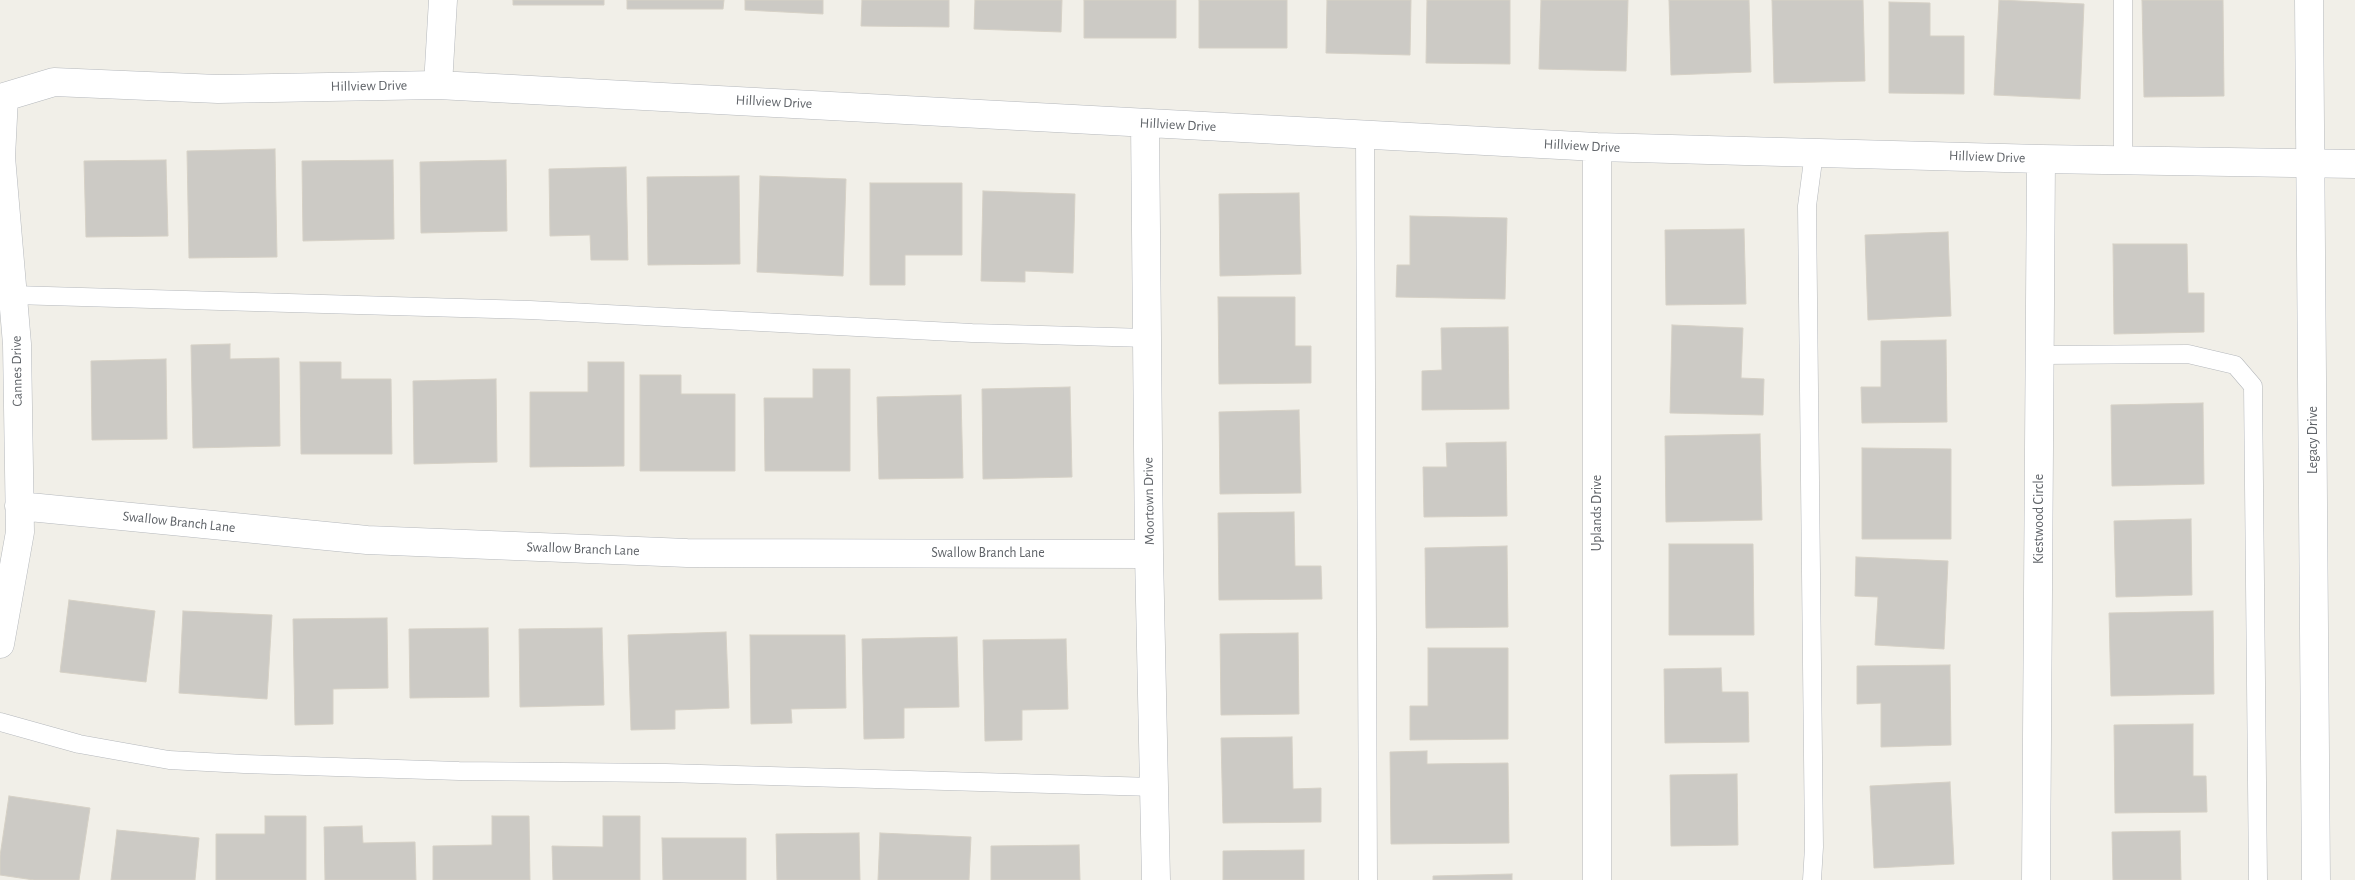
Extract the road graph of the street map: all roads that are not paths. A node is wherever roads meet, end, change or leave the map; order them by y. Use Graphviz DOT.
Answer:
graph roads {
  1 [pos="443,0"];
  2 [pos="2122,0"];
  3 [pos="2310,0"];
  4 [pos="438,85"];
  5 [pos="4,97"];
  6 [pos="1145,123"];
  7 [pos="1365,135"];
  8 [pos="1597,147"];
  9 [pos="1814,153"];
  10 [pos="2041,159"];
  11 [pos="2123,160"];
  12 [pos="2311,162"];
  13 [pos="2355,164"];
  14 [pos="13,296"];
  15 [pos="1147,338"];
  16 [pos="2040,355"];
  17 [pos="19,506"];
  18 [pos="1149,554"];
  19 [pos="0,644"];
  20 [pos="0,722"];
  21 [pos="1154,787"];
  22 [pos="1156,880"];
  23 [pos="1368,880"];
  24 [pos="1597,880"];
  25 [pos="1812,880"];
  26 [pos="2036,880"];
  27 [pos="2258,880"];
  28 [pos="2316,880"];
  1 -- 4 [label="street"];
  2 -- 11 [label="lane"];
  3 -- 12 [label="street, Legacy Drive"];
  4 -- 5 [label="street, Hillview Drive"];
  4 -- 6 [label="street, Hillview Drive"];
  5 -- 14 [label="street, Cannes Drive"];
  6 -- 7 [label="street, Hillview Drive"];
  6 -- 15 [label="street, Moortown Drive"];
  7 -- 8 [label="street, Hillview Drive"];
  7 -- 23 [label="lane"];
  8 -- 9 [label="street, Hillview Drive"];
  8 -- 24 [label="street, Uplands Drive"];
  9 -- 10 [label="street, Hillview Drive"];
  9 -- 25 [label="lane"];
  10 -- 11 [label="street, Hillview Drive"];
  10 -- 16 [label="street, Kiestwood Circle"];
  11 -- 12 [label="street, Hillview Drive"];
  12 -- 13 [label="street, Hillview Drive"];
  12 -- 28 [label="street, Legacy Drive"];
  14 -- 15 [label="lane"];
  14 -- 17 [label="street, Cannes Drive"];
  15 -- 18 [label="street, Moortown Drive"];
  16 -- 26 [label="street, Kiestwood Circle"];
  16 -- 27 [label="lane"];
  17 -- 18 [label="street, Swallow Branch Lane"];
  17 -- 19 [label="street, Cannes Drive"];
  18 -- 21 [label="street, Moortown Drive"];
  20 -- 21 [label="lane"];
  21 -- 22 [label="street, Moortown Drive"];
}
